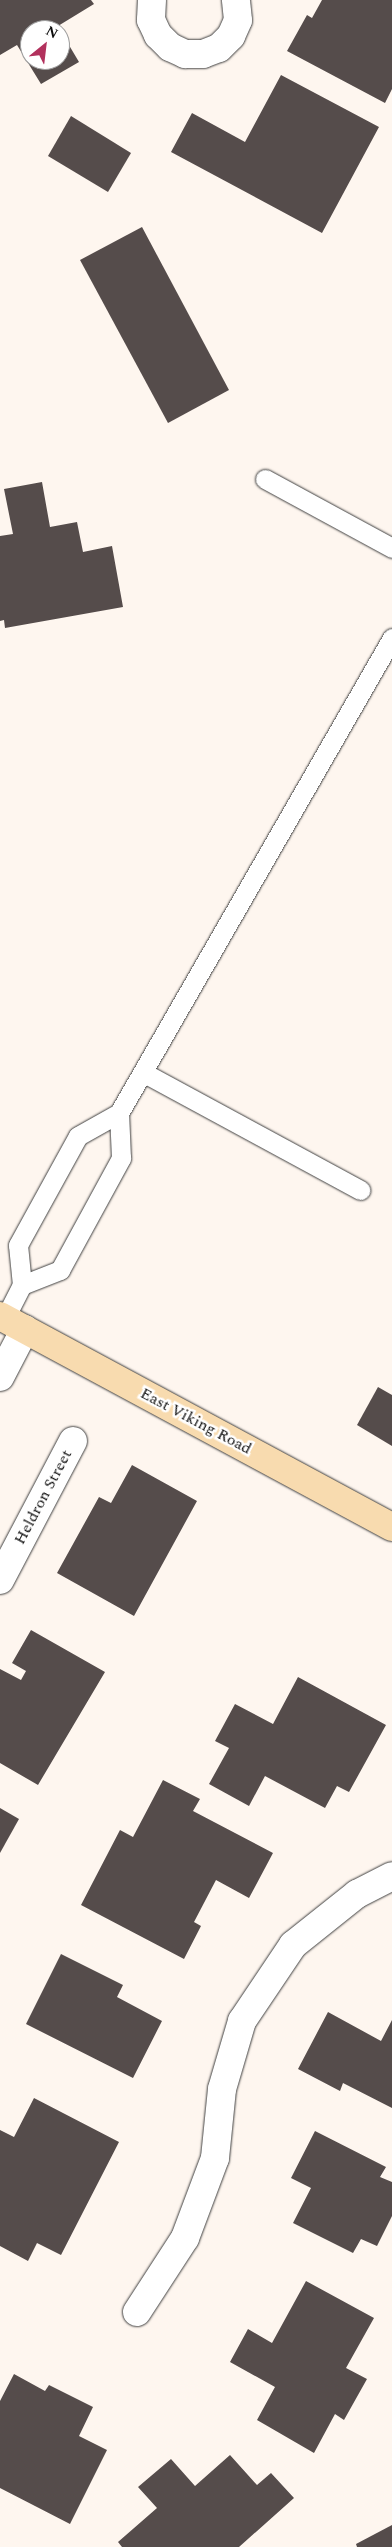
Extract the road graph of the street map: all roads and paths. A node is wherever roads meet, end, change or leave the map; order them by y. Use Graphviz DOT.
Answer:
graph roads {
  1 [pos="152,0"];
  2 [pos="236,0"];
  3 [pos="265,479"];
  4 [pos="392,548"];
  5 [pos="392,638"];
  6 [pos="144,1073"];
  7 [pos="119,1113"];
  8 [pos="360,1190"];
  9 [pos="22,1285"];
  10 [pos="10,1321"];
  11 [pos="0,1377"];
  12 [pos="73,1441"];
  13 [pos="392,1526"];
  14 [pos="0,1580"];
  15 [pos="392,1876"];
  16 [pos="137,2312"];
  1 -- 2 [label="street"];
  3 -- 4 [label="lane"];
  5 -- 6 [label="lane"];
  6 -- 7 [label="lane"];
  6 -- 8 [label="lane"];
  7 -- 9 [label="lane"];
  7 -- 9 [label="lane"];
  9 -- 10 [label="lane"];
  10 -- 11 [label="street"];
  10 -- 13 [label="street, East Viking Road"];
  12 -- 14 [label="street, Heldron Street"];
  15 -- 16 [label="street"];
}
